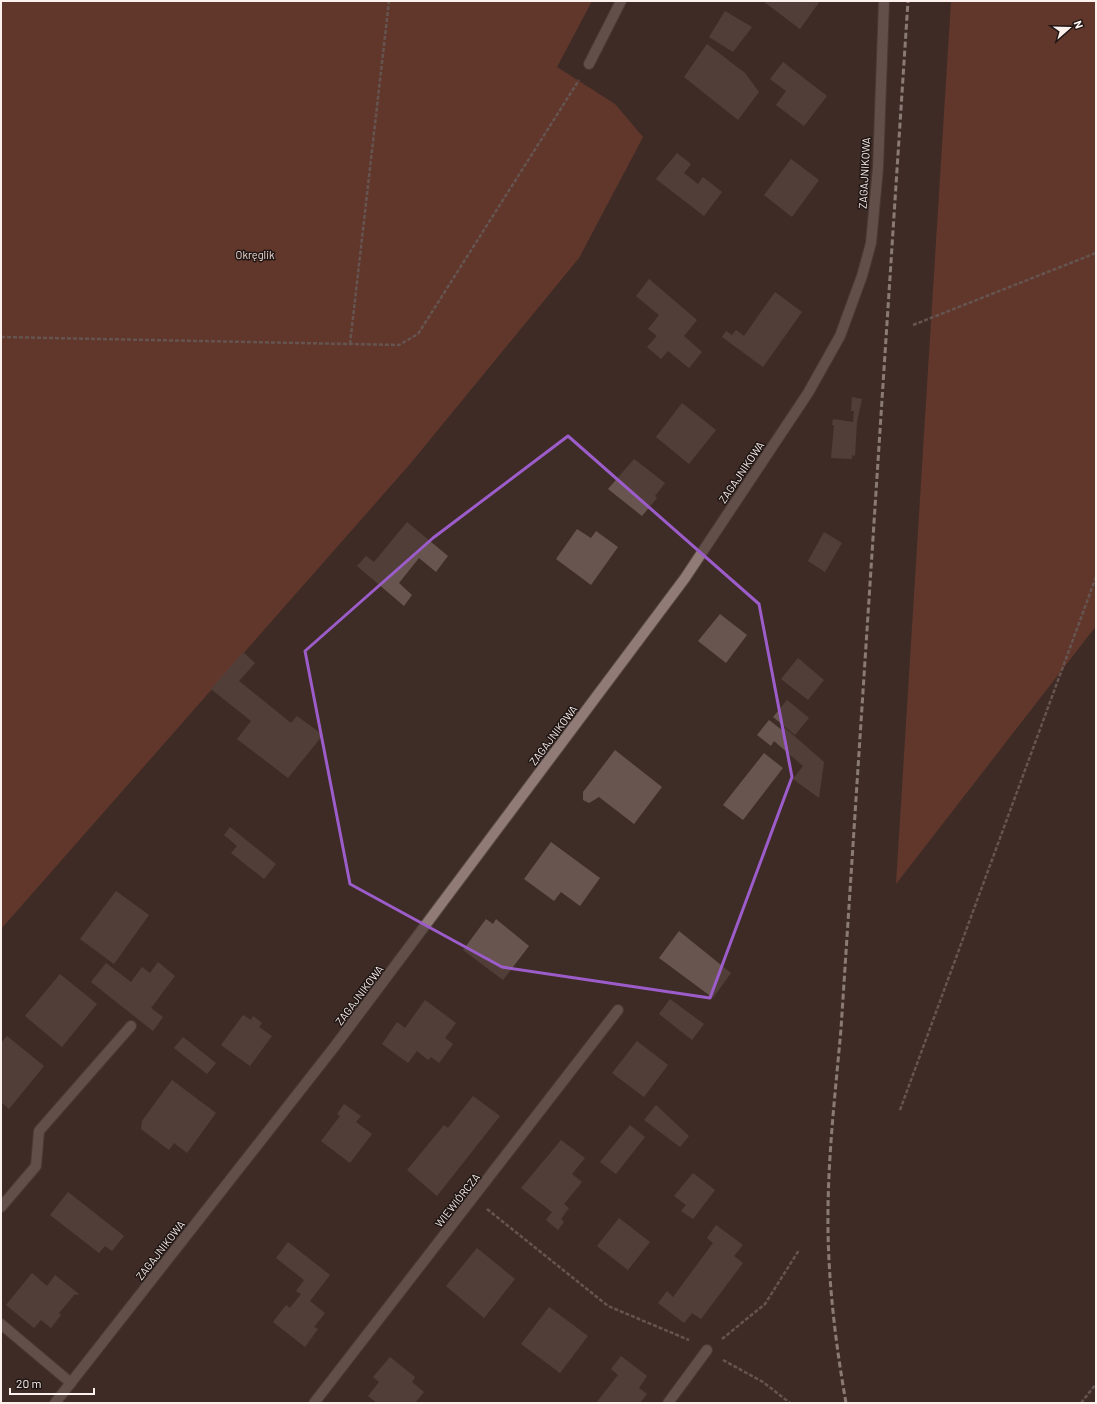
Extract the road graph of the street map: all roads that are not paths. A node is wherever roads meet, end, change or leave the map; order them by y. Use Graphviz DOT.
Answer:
graph roads {
  1 [pos="621,1"];
  2 [pos="884,1"];
  3 [pos="589,64"];
  4 [pos="618,1010"];
  5 [pos="131,1026"];
  6 [pos="1,1207"];
  7 [pos="1,1324"];
  8 [pos="707,1350"];
  9 [pos="71,1383"];
  10 [pos="55,1403"];
  11 [pos="314,1403"];
  12 [pos="668,1403"];
  1 -- 3 [label="street"];
  2 -- 9 [label="street, ZAGAJNIKOWA"];
  4 -- 11 [label="street, WIEWIÓRCZA"];
  5 -- 6 [label="street"];
  7 -- 9 [label="street"];
  8 -- 12 [label="street"];
  9 -- 10 [label="street, ZAGAJNIKOWA"];
}
